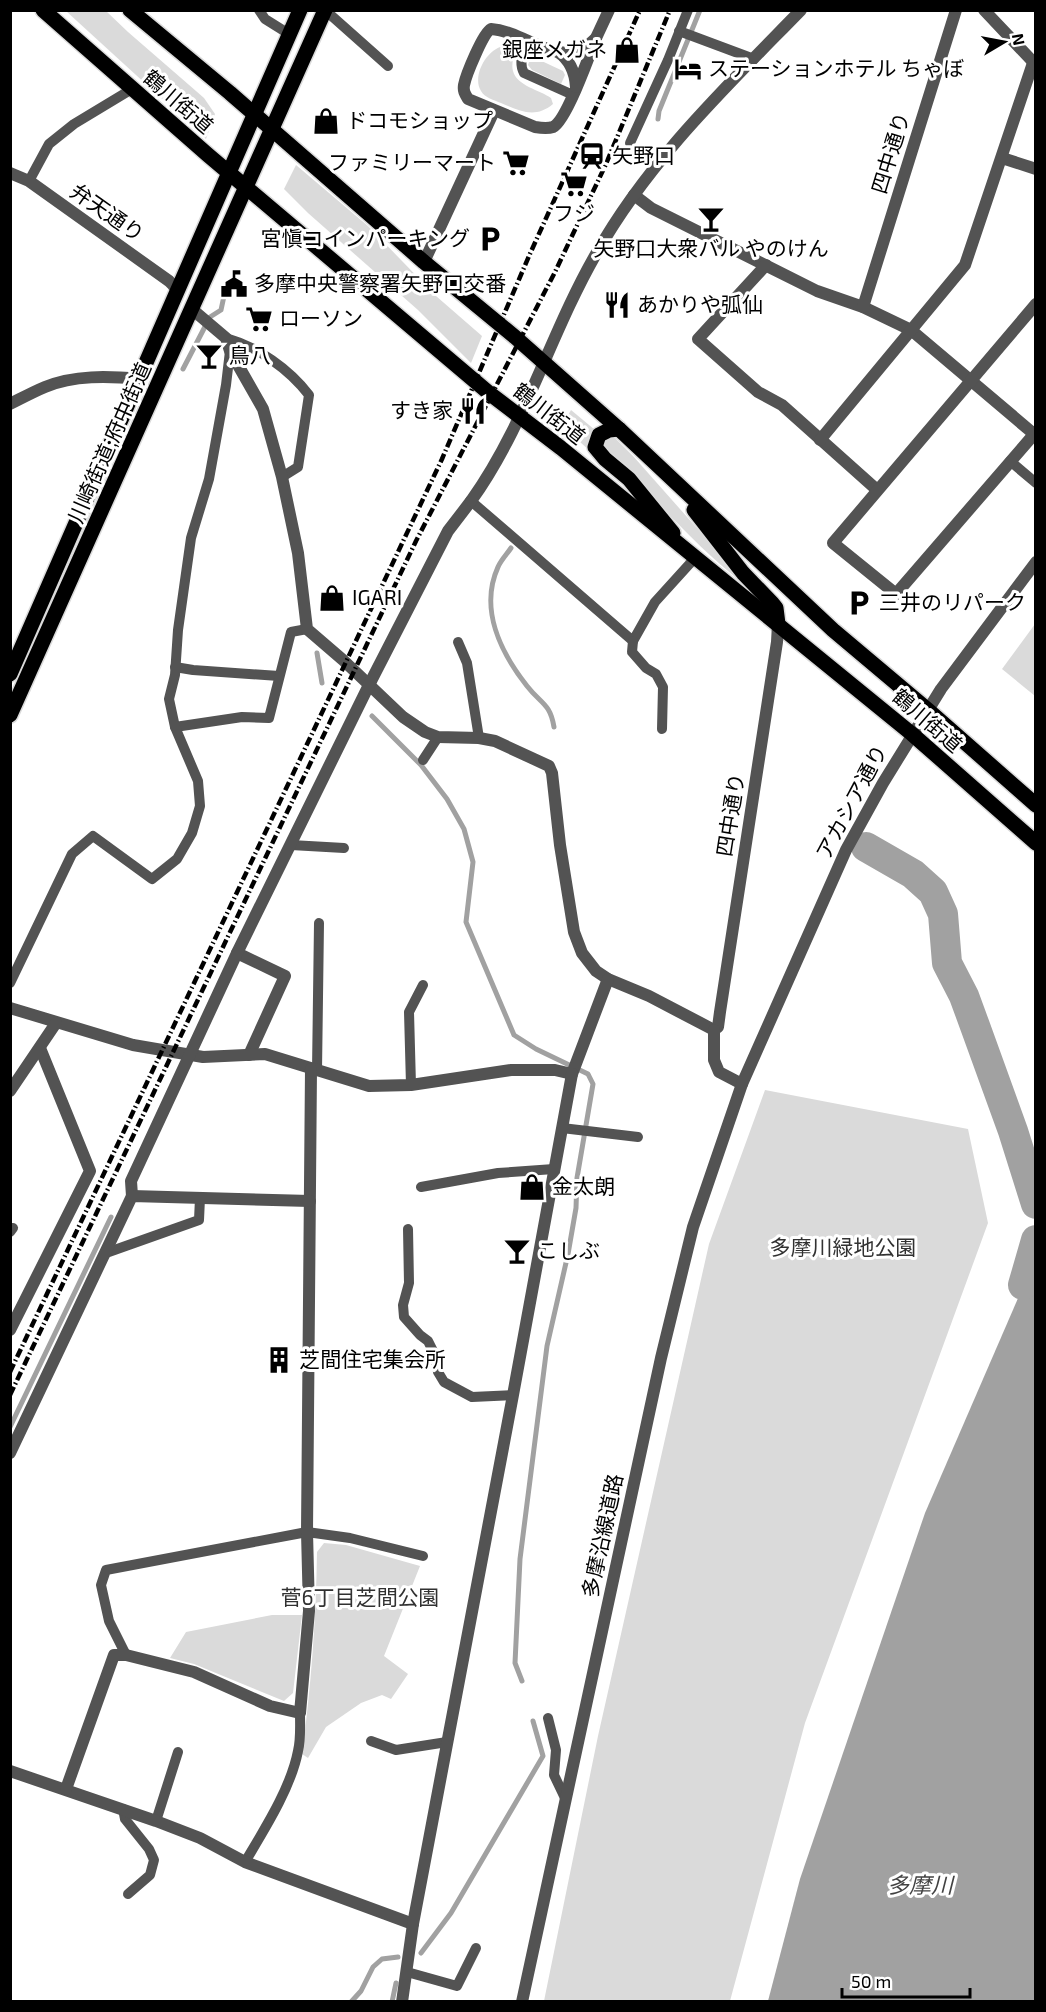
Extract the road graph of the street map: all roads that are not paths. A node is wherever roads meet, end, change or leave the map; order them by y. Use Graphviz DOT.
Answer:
graph roads {
  1 [pos="43,10"];
  2 [pos="130,10"];
  3 [pos="259,10"];
  4 [pos="300,10"];
  5 [pos="325,10"];
  6 [pos="609,10"];
  7 [pos="688,10"];
  8 [pos="801,10"];
  9 [pos="956,10"];
  10 [pos="984,10"];
  11 [pos="679,32"];
  12 [pos="289,34"];
  13 [pos="596,38"];
  14 [pos="525,40"];
  15 [pos="558,52"];
  16 [pos="754,59"];
  17 [pos="1034,64"];
  18 [pos="388,66"];
  19 [pos="132,88"];
  20 [pos="574,91"];
  21 [pos="494,111"];
  22 [pos="254,114"];
  23 [pos="273,130"];
  24 [pos="630,143"];
  25 [pos="1002,158"];
  26 [pos="1035,169"];
  27 [pos="10,173"];
  28 [pos="229,173"];
  29 [pos="29,181"];
  30 [pos="248,188"];
  31 [pos="634,195"];
  32 [pos="424,262"];
  33 [pos="766,265"];
  34 [pos="178,290"];
  35 [pos="1035,304"];
  36 [pos="863,307"];
  37 [pos="204,319"];
  38 [pos="911,330"];
  39 [pos="226,338"];
  40 [pos="230,351"];
  41 [pos="543,363"];
  42 [pos="139,378"];
  43 [pos="971,379"];
  44 [pos="10,404"];
  45 [pos="519,416"];
  46 [pos="619,429"];
  47 [pos="1035,433"];
  48 [pos="820,440"];
  49 [pos="1010,460"];
  50 [pos="667,474"];
  51 [pos="282,477"];
  52 [pos="1035,483"];
  53 [pos="876,489"];
  54 [pos="471,501"];
  55 [pos="694,559"];
  56 [pos="1035,562"];
  57 [pos="778,624"];
  58 [pos="307,629"];
  59 [pos="633,641"];
  60 [pos="458,642"];
  61 [pos="175,667"];
  62 [pos="10,674"];
  63 [pos="279,676"];
  64 [pos="369,685"];
  65 [pos="928,710"];
  66 [pos="10,715"];
  67 [pos="175,727"];
  68 [pos="662,729"];
  69 [pos="912,734"];
  70 [pos="438,737"];
  71 [pos="479,738"];
  72 [pos="423,760"];
  73 [pos="1035,805"];
  74 [pos="1035,843"];
  75 [pos="291,845"];
  76 [pos="344,848"];
  77 [pos="320,923"];
  78 [pos="237,953"];
  79 [pos="608,979"];
  80 [pos="10,983"];
  81 [pos="423,985"];
  82 [pos="10,1008"];
  83 [pos="56,1023"];
  84 [pos="714,1036"];
  85 [pos="40,1048"];
  86 [pos="249,1054"];
  87 [pos="189,1056"];
  88 [pos="573,1069"];
  89 [pos="314,1070"];
  90 [pos="411,1084"];
  91 [pos="742,1084"];
  92 [pos="10,1091"];
  93 [pos="562,1128"];
  94 [pos="638,1137"];
  95 [pos="554,1169"];
  96 [pos="421,1187"];
  97 [pos="132,1196"];
  98 [pos="200,1198"];
  99 [pos="310,1201"];
  100 [pos="408,1229"];
  101 [pos="106,1253"];
  102 [pos="10,1330"];
  103 [pos="513,1395"];
  104 [pos="10,1453"];
  105 [pos="307,1532"];
  106 [pos="423,1556"];
  107 [pos="126,1655"];
  108 [pos="300,1713"];
  109 [pos="548,1718"];
  110 [pos="371,1741"];
  111 [pos="447,1742"];
  112 [pos="178,1752"];
  113 [pos="10,1771"];
  114 [pos="66,1789"];
  115 [pos="567,1800"];
  116 [pos="123,1809"];
  117 [pos="156,1821"];
  118 [pos="245,1862"];
  119 [pos="128,1894"];
  120 [pos="413,1924"];
  121 [pos="476,1948"];
  122 [pos="408,1962"];
  123 [pos="402,2001"];
  124 [pos="522,2001"];
  1 -- 19 [label="main road, 鶴川街道"];
  2 -- 22 [label="main road, 鶴川街道"];
  3 -- 12 [label="lane"];
  4 -- 12 [label="main road"];
  5 -- 18 [label="lane"];
  5 -- 23 [label="main road, 川崎街道;府中街道"];
  6 -- 13 [label="street"];
  7 -- 11 [label="lane"];
  8 -- 16 [label="street"];
  9 -- 36 [label="street, 四中通り"];
  10 -- 17 [label="street"];
  11 -- 16 [label="lane"];
  11 -- 24 [label="lane"];
  12 -- 22 [label="main road"];
  13 -- 15 [label="street"];
  13 -- 20 [label="street"];
  14 -- 15 [label="street"];
  14 -- 20 [label="lane"];
  14 -- 21 [label="street"];
  15 -- 20 [label="street"];
  16 -- 31 [label="street"];
  17 -- 25 [label="street"];
  19 -- 28 [label="main road, 鶴川街道"];
  19 -- 29 [label="lane"];
  20 -- 21 [label="street"];
  21 -- 32 [label="street"];
  22 -- 23 [label="main road, 鶴川街道"];
  22 -- 28 [label="main road"];
  23 -- 30 [label="main road, 川崎街道;府中街道"];
  23 -- 32 [label="main road, 鶴川街道"];
  25 -- 26 [label="street"];
  25 -- 38 [label="street"];
  27 -- 29 [label="street, 弁天通り"];
  28 -- 30 [label="main road, 鶴川街道"];
  28 -- 34 [label="main road"];
  29 -- 34 [label="street, 弁天通り"];
  30 -- 37 [label="main road, 川崎街道;府中街道"];
  30 -- 45 [label="main road, 鶴川街道"];
  31 -- 33 [label="street"];
  31 -- 41 [label="street"];
  32 -- 41 [label="main road, 鶴川街道"];
  33 -- 36 [label="street"];
  33 -- 48 [label="street"];
  34 -- 42 [label="main road"];
  35 -- 43 [label="street"];
  36 -- 38 [label="street"];
  37 -- 39 [label="street"];
  37 -- 66 [label="main road, 川崎街道;府中街道"];
  38 -- 43 [label="street"];
  38 -- 48 [label="street"];
  39 -- 40 [label="street"];
  39 -- 51 [label="lane"];
  40 -- 51 [label="street"];
  40 -- 61 [label="lane"];
  41 -- 45 [label="street"];
  41 -- 46 [label="main road, 鶴川街道"];
  42 -- 44 [label="street"];
  42 -- 62 [label="main road"];
  43 -- 47 [label="street"];
  43 -- 53 [label="street"];
  45 -- 54 [label="street"];
  45 -- 55 [label="main road, 鶴川街道"];
  46 -- 50 [label="main road, 鶴川街道"];
  46 -- 55 [label="main road"];
  47 -- 49 [label="street"];
  48 -- 53 [label="street"];
  49 -- 52 [label="lane"];
  49 -- 53 [label="street"];
  50 -- 57 [label="main road"];
  50 -- 65 [label="main road, 鶴川街道"];
  51 -- 58 [label="street"];
  54 -- 59 [label="lane"];
  54 -- 64 [label="street"];
  55 -- 57 [label="main road, 鶴川街道"];
  55 -- 59 [label="lane"];
  56 -- 65 [label="street, アカシア通り"];
  57 -- 69 [label="main road, 鶴川街道"];
  57 -- 84 [label="street, 四中通り"];
  58 -- 63 [label="lane"];
  58 -- 64 [label="street"];
  59 -- 68 [label="lane"];
  60 -- 71 [label="lane"];
  61 -- 63 [label="lane"];
  61 -- 67 [label="lane"];
  63 -- 67 [label="lane"];
  64 -- 70 [label="street"];
  64 -- 75 [label="street"];
  65 -- 69 [label="street, アカシア通り"];
  65 -- 73 [label="main road, 鶴川街道"];
  67 -- 80 [label="lane"];
  69 -- 74 [label="main road, 鶴川街道"];
  69 -- 91 [label="street, アカシア通り"];
  70 -- 71 [label="street"];
  70 -- 72 [label="lane"];
  71 -- 79 [label="street"];
  75 -- 76 [label="lane"];
  75 -- 78 [label="street"];
  77 -- 89 [label="lane"];
  78 -- 86 [label="street"];
  78 -- 87 [label="street"];
  79 -- 84 [label="street"];
  79 -- 88 [label="street"];
  81 -- 90 [label="lane"];
  82 -- 83 [label="street"];
  83 -- 85 [label="street"];
  83 -- 87 [label="street"];
  84 -- 91 [label="street"];
  85 -- 92 [label="street"];
  85 -- 102 [label="street"];
  86 -- 87 [label="street"];
  86 -- 89 [label="street"];
  87 -- 97 [label="street"];
  88 -- 90 [label="street"];
  88 -- 93 [label="street"];
  89 -- 90 [label="street"];
  89 -- 99 [label="street"];
  91 -- 115 [label="street, 多摩沿線道路"];
  93 -- 94 [label="lane"];
  93 -- 95 [label="street"];
  95 -- 96 [label="lane"];
  95 -- 103 [label="street"];
  97 -- 98 [label="street"];
  97 -- 101 [label="street"];
  98 -- 99 [label="street"];
  98 -- 101 [label="lane"];
  99 -- 105 [label="street"];
  100 -- 103 [label="lane"];
  101 -- 104 [label="street"];
  103 -- 111 [label="street"];
  105 -- 106 [label="lane"];
  105 -- 107 [label="lane"];
  105 -- 108 [label="street"];
  107 -- 108 [label="street"];
  107 -- 114 [label="street"];
  108 -- 118 [label="lane"];
  109 -- 115 [label="lane"];
  110 -- 111 [label="lane"];
  111 -- 120 [label="street"];
  112 -- 117 [label="lane"];
  113 -- 114 [label="street"];
  114 -- 116 [label="street"];
  115 -- 124 [label="street, 多摩沿線道路"];
  116 -- 117 [label="street"];
  116 -- 119 [label="lane"];
  117 -- 118 [label="street"];
  118 -- 120 [label="street"];
  120 -- 122 [label="street"];
  121 -- 122 [label="lane"];
  122 -- 123 [label="street"];
}
